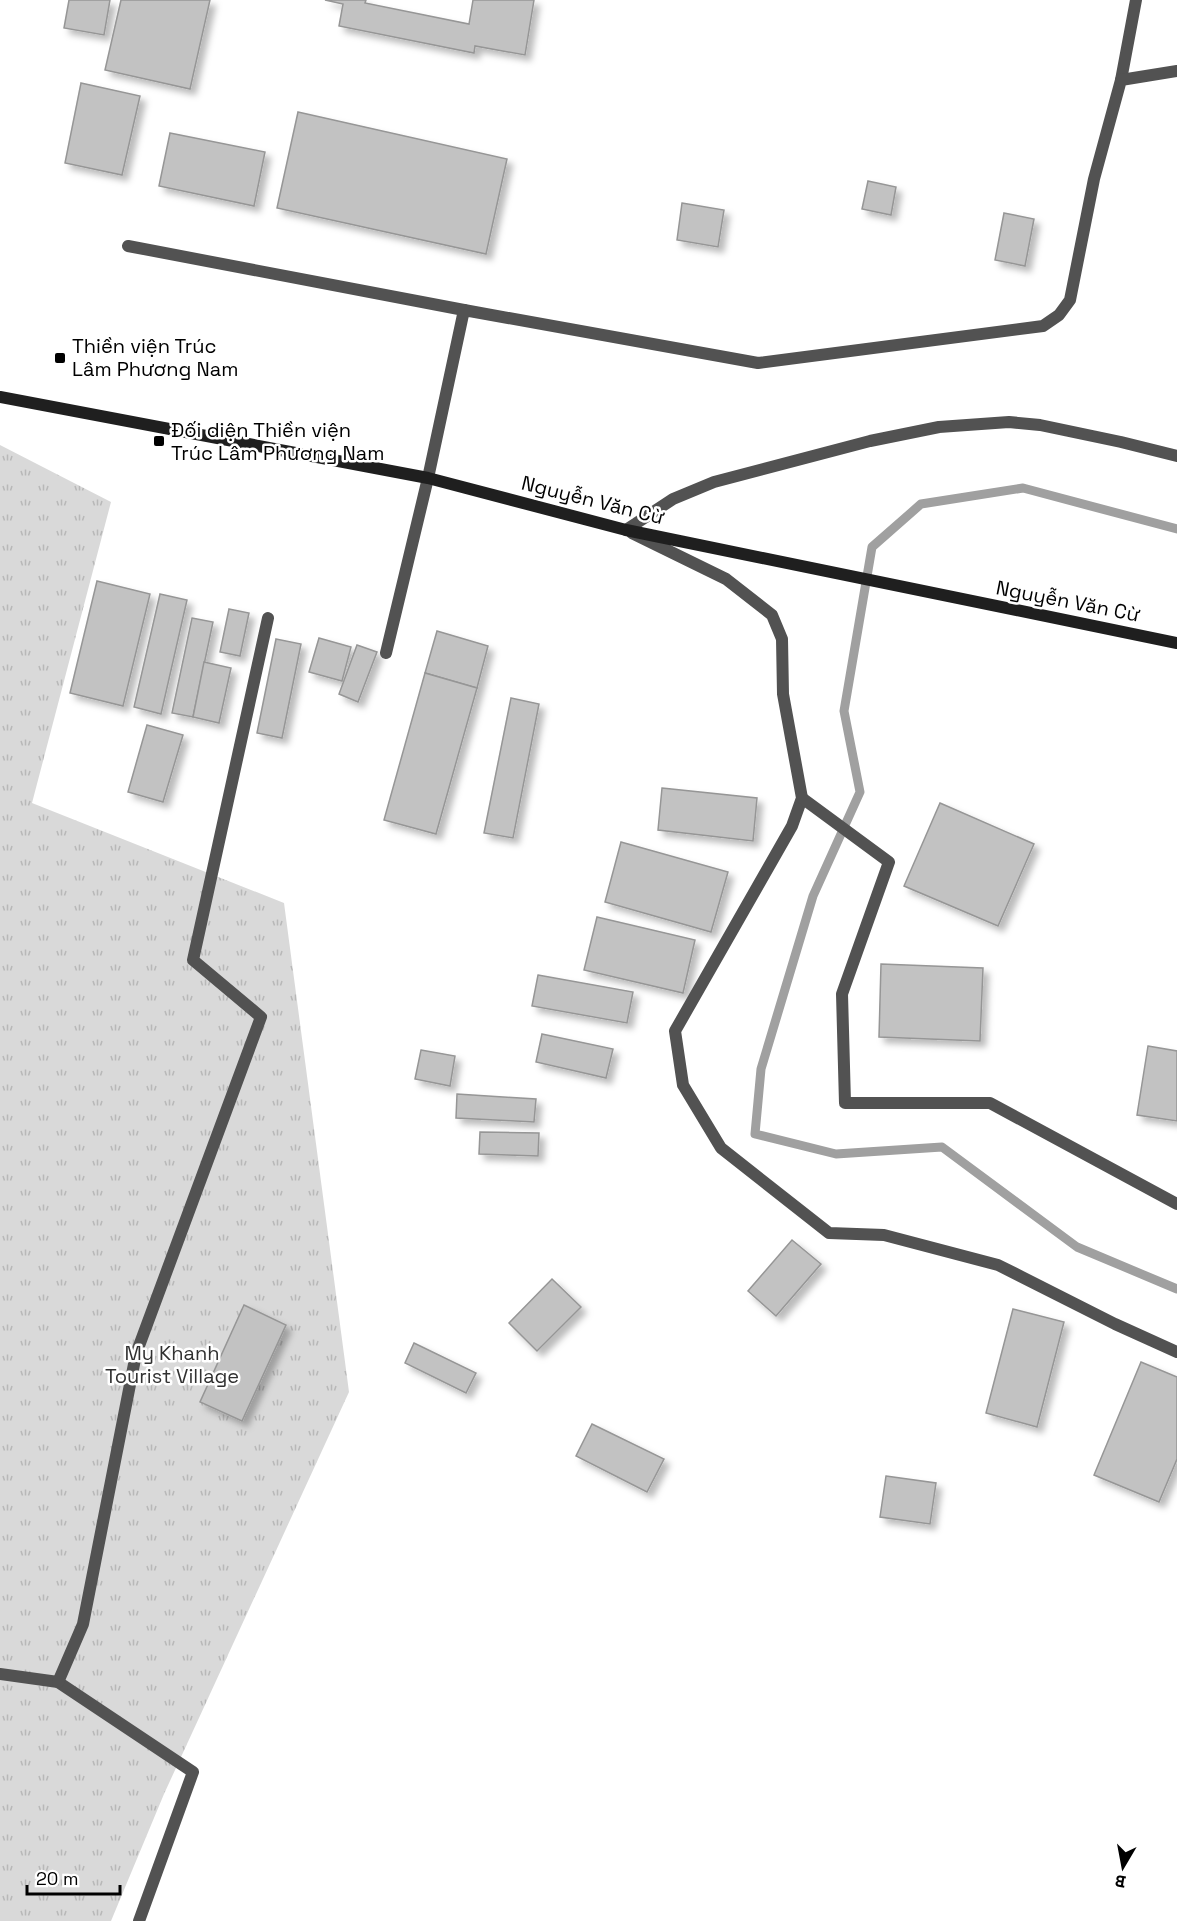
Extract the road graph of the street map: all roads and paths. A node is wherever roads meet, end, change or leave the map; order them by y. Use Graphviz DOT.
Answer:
graph roads {
  1 [pos="1136,0"];
  2 [pos="1177,72"];
  3 [pos="1121,80"];
  4 [pos="128,246"];
  5 [pos="464,310"];
  6 [pos="0,397"];
  7 [pos="1177,456"];
  8 [pos="428,478"];
  9 [pos="626,530"];
  10 [pos="268,618"];
  11 [pos="1177,643"];
  12 [pos="386,653"];
  13 [pos="802,798"];
  14 [pos="1177,1204"];
  15 [pos="1177,1352"];
  16 [pos="0,1674"];
  17 [pos="58,1682"];
  18 [pos="139,1921"];
  1 -- 3 [label="street"];
  2 -- 3 [label="street"];
  3 -- 5 [label="street"];
  4 -- 5 [label="street"];
  5 -- 8 [label="street"];
  6 -- 8 [label="main road, Nguyễn Văn Cừ"];
  7 -- 9 [label="street"];
  8 -- 9 [label="main road, Nguyễn Văn Cừ"];
  8 -- 12 [label="street"];
  9 -- 11 [label="main road, Nguyễn Văn Cừ"];
  9 -- 13 [label="street"];
  10 -- 17 [label="street"];
  13 -- 14 [label="street"];
  13 -- 15 [label="street"];
  16 -- 17 [label="street"];
  17 -- 18 [label="street"];
}
